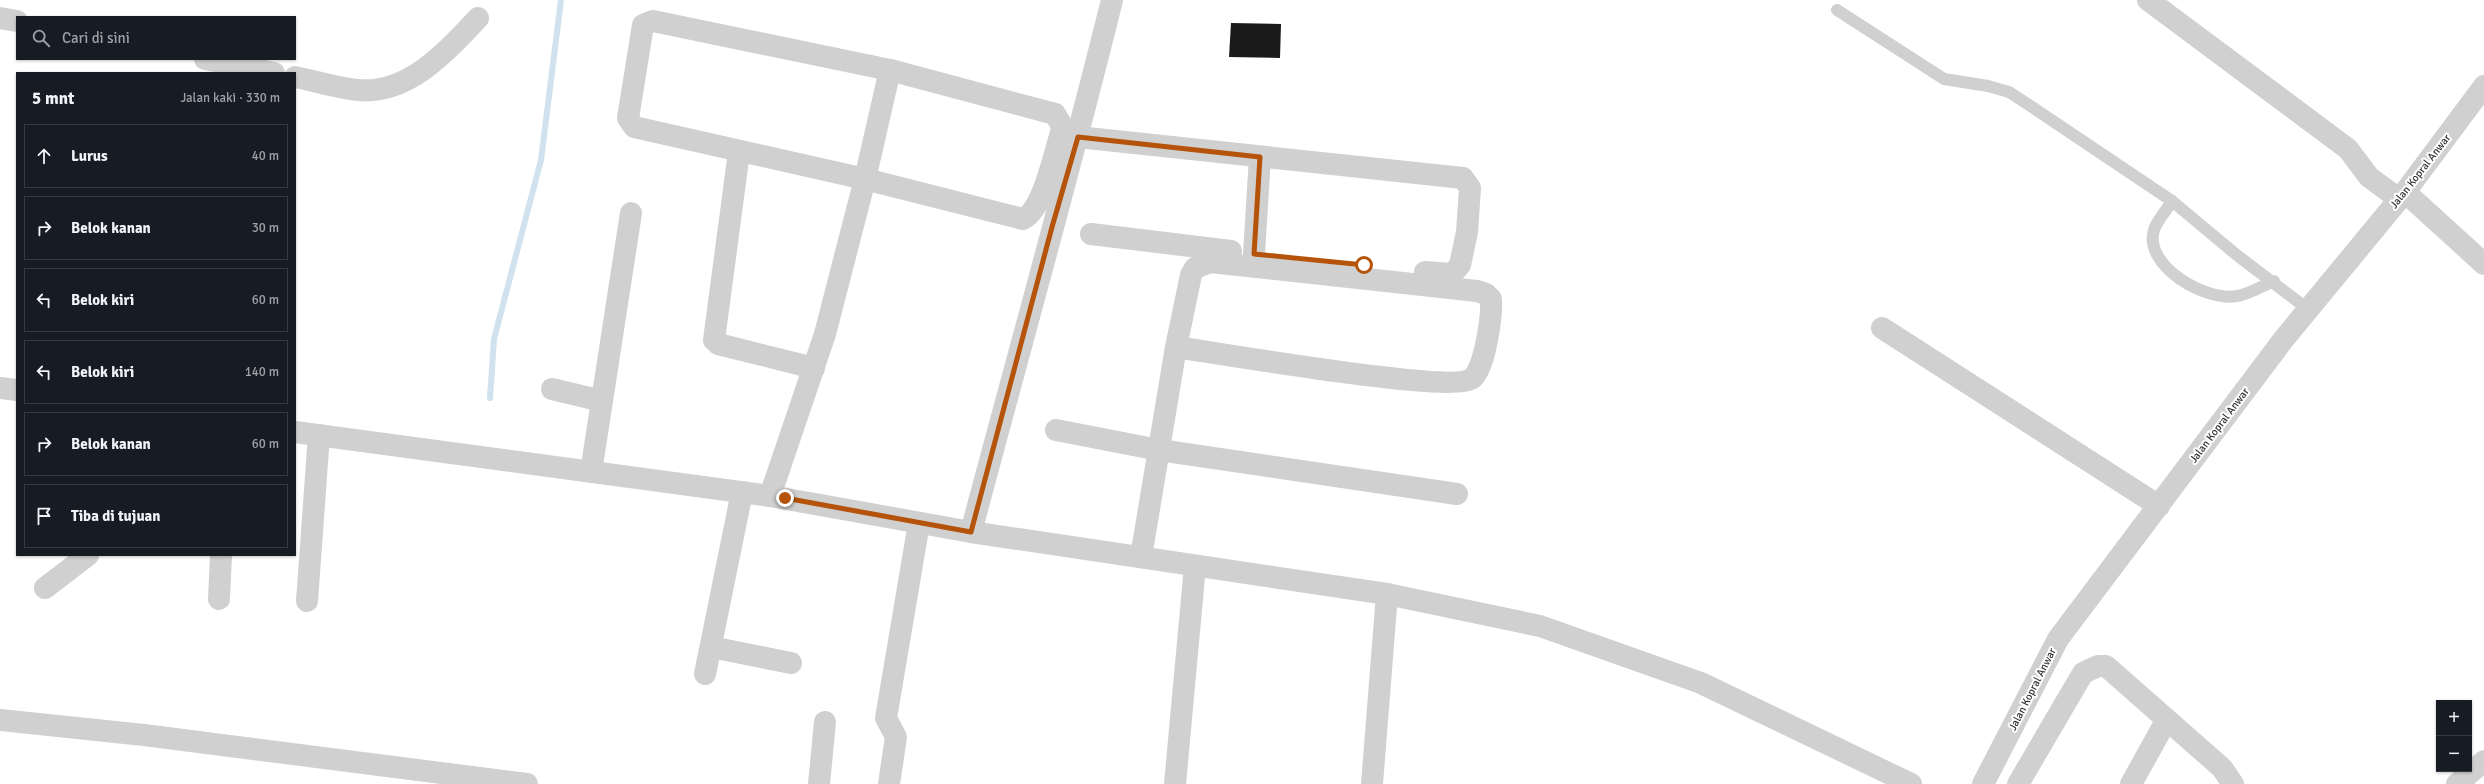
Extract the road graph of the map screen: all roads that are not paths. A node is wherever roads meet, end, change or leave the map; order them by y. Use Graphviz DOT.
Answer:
graph roads {
  1 [pos="1112,0"];
  2 [pos="2162,4"];
  3 [pos="1837,10"];
  4 [pos="0,18"];
  5 [pos="478,18"];
  6 [pos="16,21"];
  7 [pos="210,60"];
  8 [pos="890,70"];
  9 [pos="269,72"];
  10 [pos="296,77"];
  11 [pos="2484,86"];
  12 [pos="1078,137"];
  13 [pos="739,152"];
  14 [pos="1260,157"];
  15 [pos="865,179"];
  16 [pos="2402,196"];
  17 [pos="2172,201"];
  18 [pos="631,213"];
  19 [pos="1091,234"];
  20 [pos="1254,254"];
  21 [pos="2484,264"];
  22 [pos="2274,281"];
  23 [pos="2309,310"];
  24 [pos="1882,328"];
  25 [pos="1176,347"];
  26 [pos="814,368"];
  27 [pos="0,388"];
  28 [pos="552,389"];
  29 [pos="16,390"];
  30 [pos="602,401"];
  31 [pos="1056,430"];
  32 [pos="296,432"];
  33 [pos="319,435"];
  34 [pos="1159,450"];
  35 [pos="591,472"];
  36 [pos="742,492"];
  37 [pos="1457,494"];
  38 [pos="770,496"];
  39 [pos="2158,506"];
  40 [pos="919,523"];
  41 [pos="971,532"];
  42 [pos="87,556"];
  43 [pos="222,556"];
  44 [pos="1141,557"];
  45 [pos="1194,566"];
  46 [pos="45,588"];
  47 [pos="1387,594"];
  48 [pos="219,599"];
  49 [pos="307,601"];
  50 [pos="711,647"];
  51 [pos="791,663"];
  52 [pos="705,674"];
  53 [pos="0,720"];
  54 [pos="2166,721"];
  55 [pos="825,722"];
  56 [pos="2484,761"];
  57 [pos="527,784"];
  58 [pos="819,784"];
  59 [pos="889,784"];
  60 [pos="1174,784"];
  61 [pos="1372,784"];
  62 [pos="1911,784"];
  63 [pos="1983,784"];
  64 [pos="2018,784"];
  65 [pos="2131,784"];
  66 [pos="2233,784"];
  67 [pos="2458,784"];
  1 -- 12 [label="street"];
  2 -- 16 [label="street"];
  3 -- 17 [label="lane"];
  4 -- 6 [label="street"];
  5 -- 10 [label="street"];
  7 -- 9 [label="street"];
  8 -- 13 [label="street"];
  8 -- 15 [label="street"];
  8 -- 15 [label="street"];
  11 -- 16 [label="street, Jalan Kopral Anwar"];
  12 -- 14 [label="street"];
  12 -- 41 [label="street"];
  13 -- 15 [label="street"];
  13 -- 26 [label="street"];
  14 -- 20 [label="street"];
  14 -- 20 [label="street"];
  15 -- 26 [label="street"];
  16 -- 21 [label="street"];
  16 -- 23 [label="street, Jalan Kopral Anwar"];
  17 -- 22 [label="lane"];
  17 -- 22 [label="lane"];
  18 -- 30 [label="street"];
  19 -- 20 [label="street"];
  22 -- 23 [label="lane"];
  23 -- 39 [label="street, Jalan Kopral Anwar"];
  24 -- 39 [label="street"];
  25 -- 25 [label="street"];
  25 -- 34 [label="street"];
  26 -- 38 [label="street"];
  27 -- 29 [label="street"];
  28 -- 30 [label="street"];
  30 -- 35 [label="street"];
  31 -- 34 [label="street"];
  32 -- 33 [label="street"];
  33 -- 35 [label="street"];
  33 -- 49 [label="street"];
  34 -- 37 [label="street"];
  34 -- 44 [label="street"];
  35 -- 36 [label="street"];
  36 -- 38 [label="street"];
  36 -- 50 [label="street"];
  38 -- 40 [label="street"];
  39 -- 63 [label="street, Jalan Kopral Anwar"];
  40 -- 41 [label="street"];
  40 -- 59 [label="street"];
  41 -- 44 [label="street"];
  42 -- 46 [label="street"];
  43 -- 48 [label="street"];
  44 -- 45 [label="street"];
  45 -- 47 [label="street"];
  45 -- 60 [label="street"];
  47 -- 61 [label="street"];
  47 -- 62 [label="street"];
  50 -- 51 [label="street"];
  50 -- 52 [label="street"];
  53 -- 57 [label="street"];
  54 -- 64 [label="street"];
  54 -- 65 [label="street"];
  54 -- 66 [label="street"];
  55 -- 58 [label="street"];
  56 -- 67 [label="street"];
}
